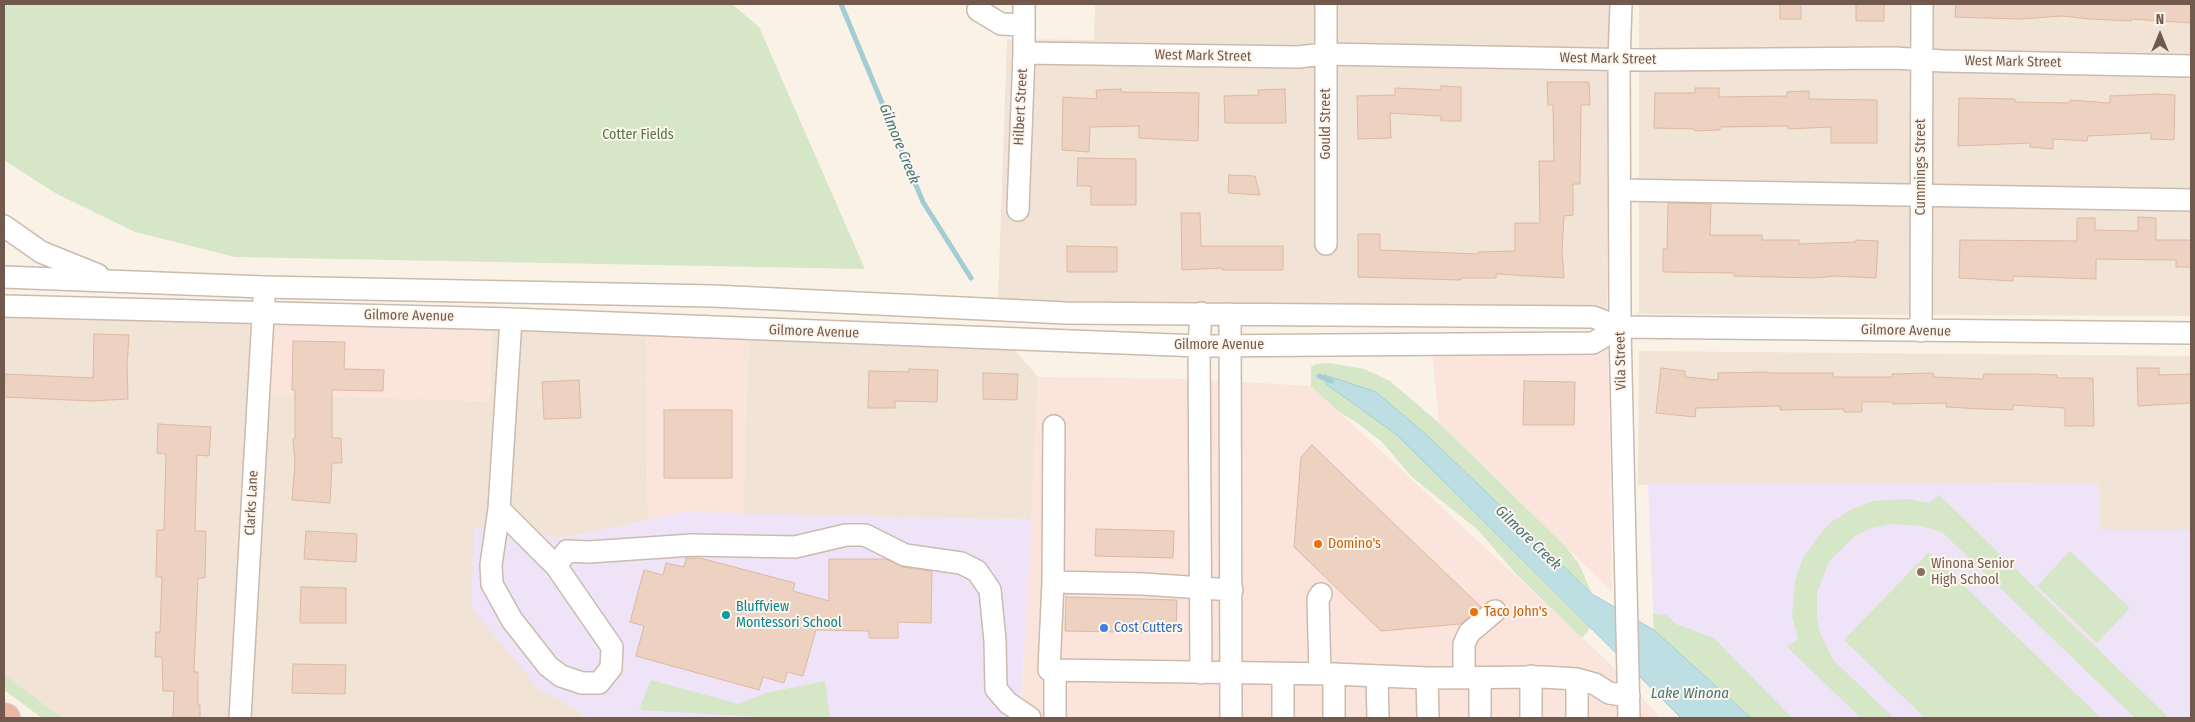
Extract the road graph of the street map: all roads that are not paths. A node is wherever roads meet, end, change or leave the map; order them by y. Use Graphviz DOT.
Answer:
graph roads {
  1 [pos="1024,4"];
  2 [pos="1326,4"];
  3 [pos="1621,4"];
  4 [pos="1922,4"];
  5 [pos="978,10"];
  6 [pos="1024,25"];
  7 [pos="1024,53"];
  8 [pos="1325,54"];
  9 [pos="1921,59"];
  10 [pos="1619,60"];
  11 [pos="2191,66"];
  12 [pos="1620,190"];
  13 [pos="1921,195"];
  14 [pos="2191,200"];
  15 [pos="1018,210"];
  16 [pos="4,226"];
  17 [pos="1326,244"];
  18 [pos="4,277"];
  19 [pos="115,281"];
  20 [pos="264,287"];
  21 [pos="4,306"];
  22 [pos="264,313"];
  23 [pos="1201,313"];
  24 [pos="1230,314"];
  25 [pos="511,319"];
  26 [pos="1620,328"];
  27 [pos="1921,331"];
  28 [pos="2191,333"];
  29 [pos="1199,346"];
  30 [pos="1229,346"];
  31 [pos="1054,426"];
  32 [pos="499,509"];
  33 [pos="556,566"];
  34 [pos="1053,582"];
  35 [pos="1201,588"];
  36 [pos="1232,590"];
  37 [pos="1321,594"];
  38 [pos="1495,611"];
  39 [pos="1055,670"];
  40 [pos="1201,673"];
  41 [pos="1232,673"];
  42 [pos="1283,674"];
  43 [pos="1327,674"];
  44 [pos="1377,676"];
  45 [pos="1531,676"];
  46 [pos="1427,678"];
  47 [pos="1472,678"];
  48 [pos="1577,679"];
  49 [pos="1630,694"];
  50 [pos="240,718"];
  51 [pos="1030,718"];
  52 [pos="1055,718"];
  53 [pos="1231,718"];
  54 [pos="1284,718"];
  55 [pos="1334,718"];
  56 [pos="1378,718"];
  57 [pos="1428,718"];
  58 [pos="1480,718"];
  59 [pos="1531,718"];
  60 [pos="1577,718"];
  61 [pos="1629,718"];
  1 -- 6 [label="street, Hilbert Street"];
  2 -- 8 [label="street, Gould Street"];
  3 -- 10 [label="street, Vila Street"];
  4 -- 9 [label="street, Cummings Street"];
  5 -- 6 [label="street"];
  6 -- 7 [label="street, Hilbert Street"];
  7 -- 8 [label="street, West Mark Street"];
  7 -- 15 [label="street, Hilbert Street"];
  8 -- 10 [label="street, West Mark Street"];
  8 -- 17 [label="street, Gould Street"];
  9 -- 10 [label="street, West Mark Street"];
  9 -- 11 [label="street, West Mark Street"];
  9 -- 13 [label="street, Cummings Street"];
  10 -- 12 [label="street, Vila Street"];
  12 -- 13 [label="street"];
  12 -- 26 [label="street, Vila Street"];
  13 -- 14 [label="street"];
  13 -- 27 [label="street, Cummings Street"];
  16 -- 19 [label="street"];
  18 -- 19 [label="street, Gilmore Avenue"];
  19 -- 20 [label="street, Gilmore Avenue"];
  20 -- 22 [label="street, Clarks Lane"];
  20 -- 23 [label="street, Gilmore Avenue"];
  21 -- 22 [label="street, Gilmore Avenue"];
  22 -- 25 [label="street, Gilmore Avenue"];
  22 -- 50 [label="street, Clarks Lane"];
  23 -- 24 [label="street, Gilmore Avenue"];
  23 -- 29 [label="street"];
  24 -- 26 [label="street, Gilmore Avenue"];
  24 -- 30 [label="street"];
  25 -- 29 [label="street, Gilmore Avenue"];
  25 -- 32 [label="street"];
  26 -- 27 [label="street, Gilmore Avenue"];
  26 -- 30 [label="street, Gilmore Avenue"];
  26 -- 49 [label="street, Vila Street"];
  27 -- 28 [label="street, Gilmore Avenue"];
  29 -- 30 [label="street, Gilmore Avenue"];
  29 -- 35 [label="street"];
  30 -- 36 [label="street"];
  31 -- 34 [label="street"];
  32 -- 33 [label="street"];
  32 -- 33 [label="street"];
  33 -- 51 [label="street"];
  34 -- 35 [label="street"];
  34 -- 39 [label="street"];
  35 -- 36 [label="street"];
  35 -- 40 [label="street"];
  36 -- 41 [label="street"];
  37 -- 43 [label="street"];
  38 -- 47 [label="street"];
  39 -- 40 [label="street"];
  39 -- 52 [label="street"];
  40 -- 41 [label="street"];
  41 -- 42 [label="street"];
  41 -- 53 [label="street"];
  42 -- 43 [label="street"];
  42 -- 54 [label="street"];
  43 -- 44 [label="street"];
  43 -- 55 [label="street"];
  44 -- 46 [label="street"];
  44 -- 56 [label="street"];
  45 -- 47 [label="street"];
  45 -- 48 [label="street"];
  45 -- 59 [label="street"];
  46 -- 47 [label="street"];
  46 -- 57 [label="street"];
  47 -- 58 [label="street"];
  48 -- 49 [label="street"];
  48 -- 60 [label="street"];
  49 -- 61 [label="street, Vila Street"];
}
